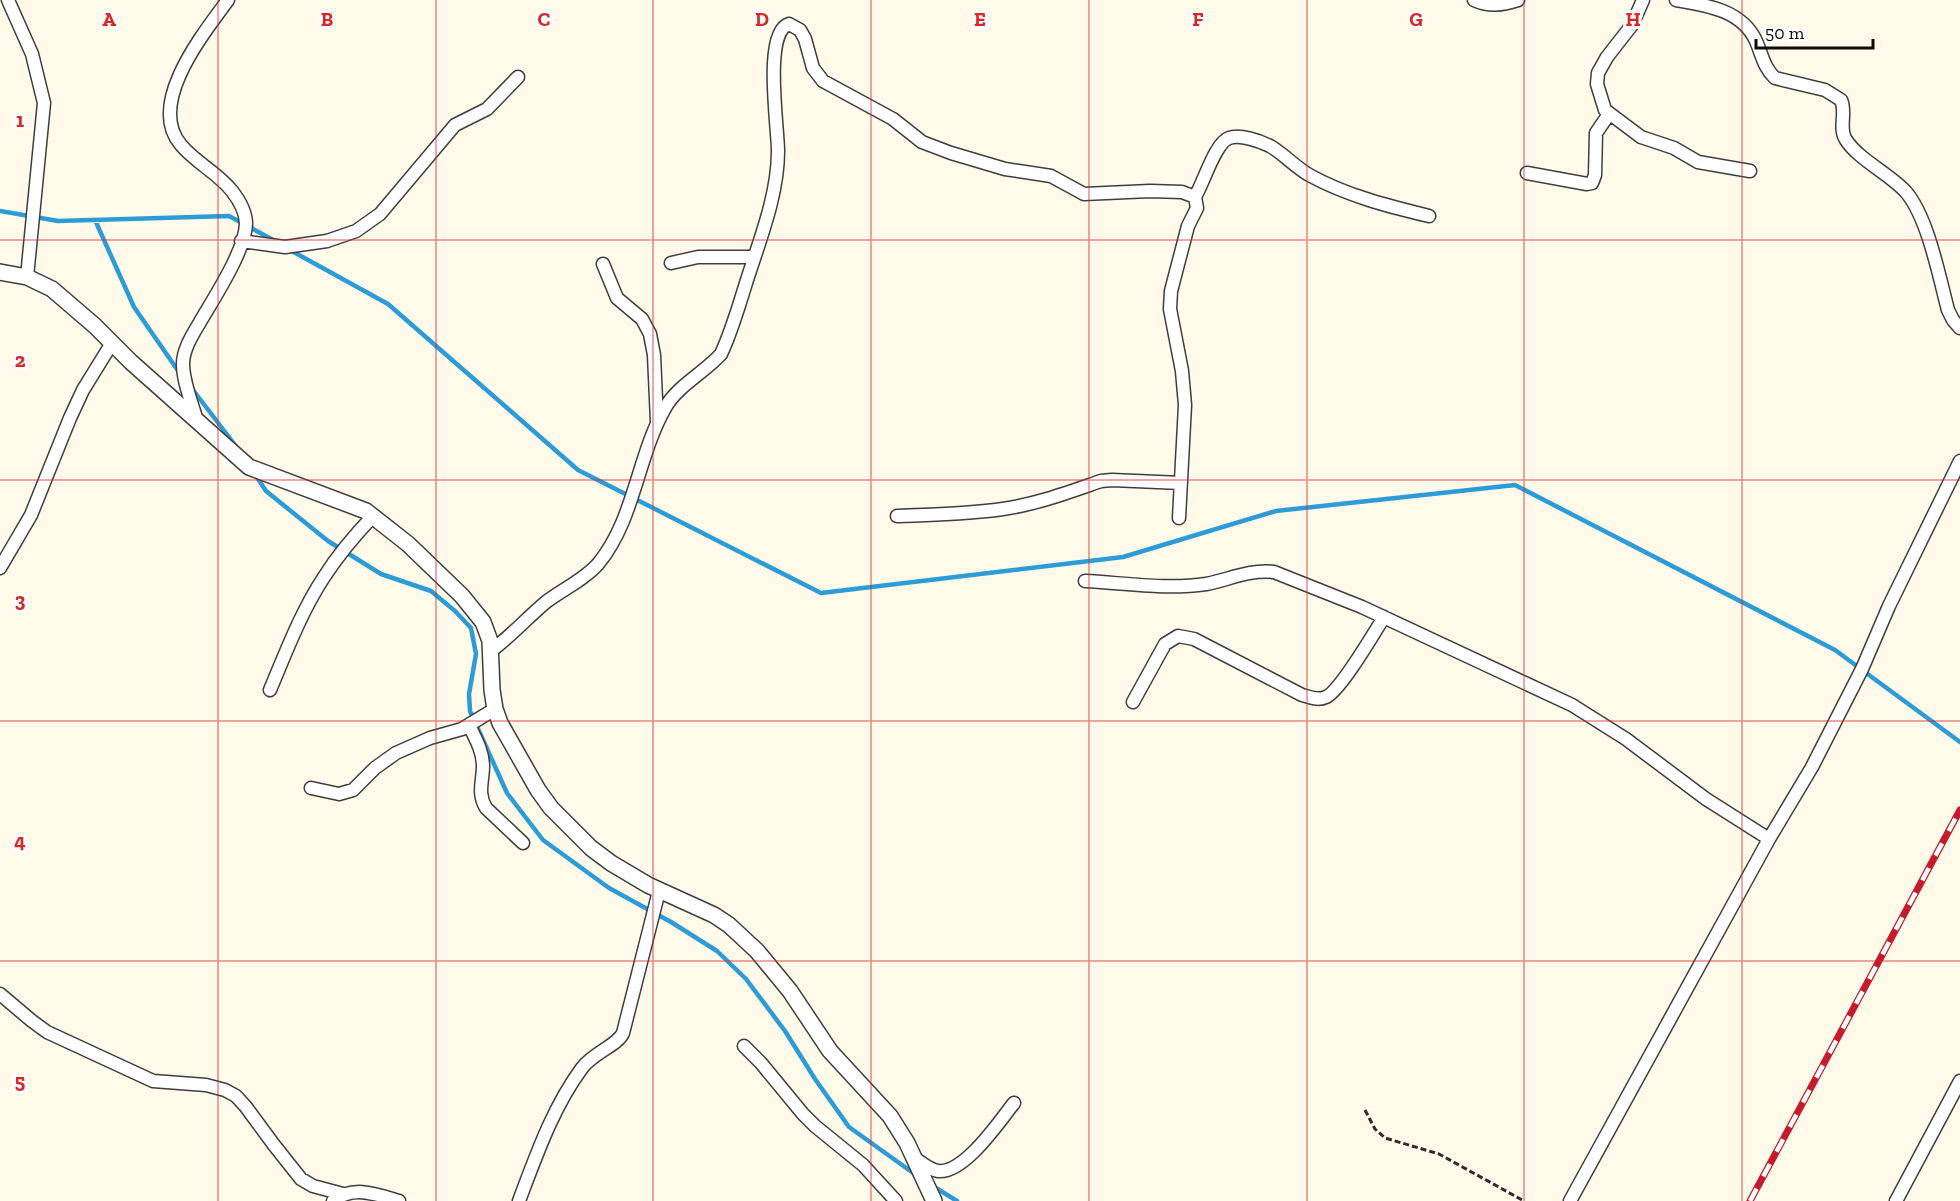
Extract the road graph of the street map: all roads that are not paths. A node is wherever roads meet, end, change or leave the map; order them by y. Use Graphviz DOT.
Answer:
graph roads {
  1 [pos="8,0"];
  2 [pos="228,0"];
  3 [pos="1474,0"];
  4 [pos="1518,0"];
  5 [pos="1643,0"];
  6 [pos="1676,0"];
  7 [pos="518,77"];
  8 [pos="1609,114"];
  9 [pos="1750,171"];
  10 [pos="1527,173"];
  11 [pos="1195,196"];
  12 [pos="1429,216"];
  13 [pos="241,241"];
  14 [pos="754,257"];
  15 [pos="671,263"];
  16 [pos="603,264"];
  17 [pos="28,269"];
  18 [pos="0,272"];
  19 [pos="1960,328"];
  20 [pos="112,343"];
  21 [pos="197,421"];
  22 [pos="657,424"];
  23 [pos="1960,461"];
  24 [pos="1180,483"];
  25 [pos="373,516"];
  26 [pos="897,516"];
  27 [pos="1179,518"];
  28 [pos="0,568"];
  29 [pos="1085,581"];
  30 [pos="1384,617"];
  31 [pos="491,651"];
  32 [pos="270,690"];
  33 [pos="1133,702"];
  34 [pos="495,709"];
  35 [pos="469,725"];
  36 [pos="311,788"];
  37 [pos="1769,839"];
  38 [pos="523,843"];
  39 [pos="659,891"];
  40 [pos="0,994"];
  41 [pos="744,1046"];
  42 [pos="1960,1081"];
  43 [pos="1014,1103"];
  44 [pos="912,1156"];
  45 [pos="338,1197"];
  46 [pos="399,1201"];
  47 [pos="519,1201"];
  48 [pos="896,1201"];
  49 [pos="934,1201"];
  50 [pos="1570,1201"];
  51 [pos="1896,1201"];
  1 -- 17 [label="street"];
  2 -- 13 [label="street"];
  3 -- 4 [label="street"];
  5 -- 8 [label="street"];
  6 -- 19 [label="street"];
  7 -- 13 [label="street"];
  8 -- 9 [label="street"];
  8 -- 10 [label="street"];
  11 -- 12 [label="street"];
  11 -- 14 [label="street"];
  11 -- 24 [label="street"];
  13 -- 21 [label="street"];
  14 -- 15 [label="street"];
  14 -- 22 [label="street"];
  16 -- 22 [label="street"];
  17 -- 18 [label="street"];
  17 -- 20 [label="street"];
  20 -- 21 [label="street"];
  20 -- 28 [label="street"];
  21 -- 25 [label="street"];
  22 -- 31 [label="street"];
  23 -- 37 [label="street"];
  24 -- 26 [label="street"];
  24 -- 27 [label="street"];
  25 -- 31 [label="street"];
  25 -- 32 [label="street"];
  29 -- 30 [label="street"];
  30 -- 33 [label="street"];
  30 -- 37 [label="street"];
  31 -- 34 [label="street"];
  34 -- 35 [label="street"];
  34 -- 39 [label="street"];
  35 -- 36 [label="street"];
  35 -- 38 [label="street"];
  37 -- 50 [label="street"];
  39 -- 44 [label="street"];
  39 -- 47 [label="street"];
  40 -- 45 [label="street"];
  41 -- 48 [label="street"];
  42 -- 51 [label="street"];
  43 -- 44 [label="street"];
  44 -- 49 [label="street"];
  45 -- 46 [label="street"];
}
